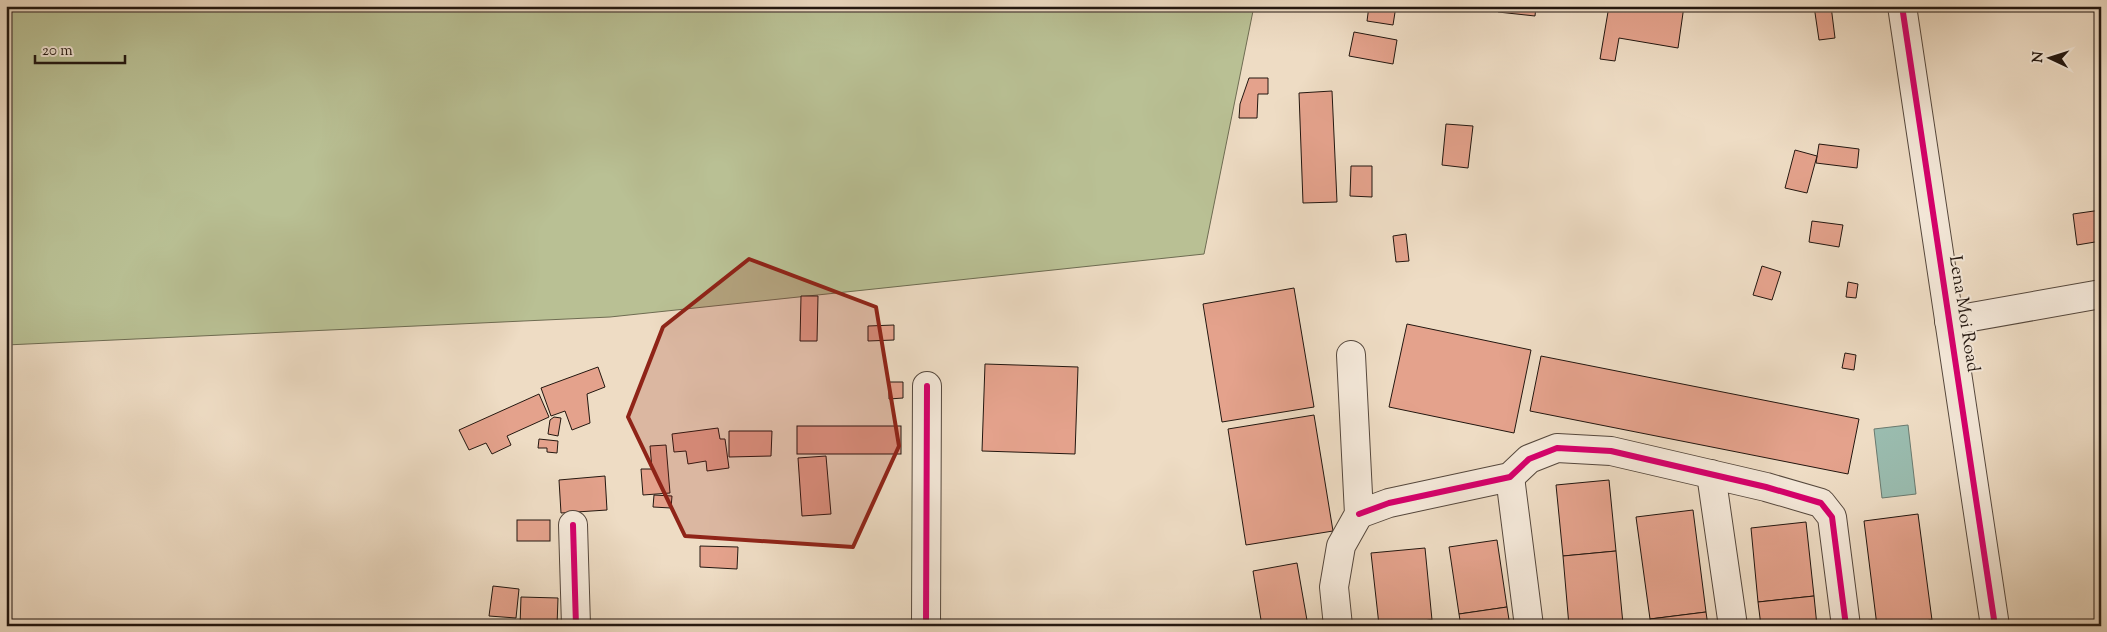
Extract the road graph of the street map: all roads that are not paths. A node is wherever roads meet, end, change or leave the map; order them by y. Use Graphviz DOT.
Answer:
graph roads {
  1 [pos="1902,6"];
  2 [pos="2101,294"];
  3 [pos="1949,321"];
  4 [pos="1351,355"];
  5 [pos="927,386"];
  6 [pos="1711,474"];
  7 [pos="1510,477"];
  8 [pos="1359,514"];
  9 [pos="573,525"];
  10 [pos="576,626"];
  11 [pos="926,626"];
  12 [pos="1338,626"];
  13 [pos="1529,626"];
  14 [pos="1732,626"];
  15 [pos="1846,626"];
  16 [pos="1995,626"];
  1 -- 3 [label="street, Lena Moi Road"];
  2 -- 3 [label="street"];
  3 -- 16 [label="street, Lena Moi Road"];
  4 -- 8 [label="street"];
  5 -- 11 [label="street"];
  6 -- 7 [label="street"];
  6 -- 14 [label="street"];
  6 -- 15 [label="street"];
  7 -- 8 [label="street"];
  7 -- 13 [label="street"];
  8 -- 12 [label="street"];
  9 -- 10 [label="street"];
}
